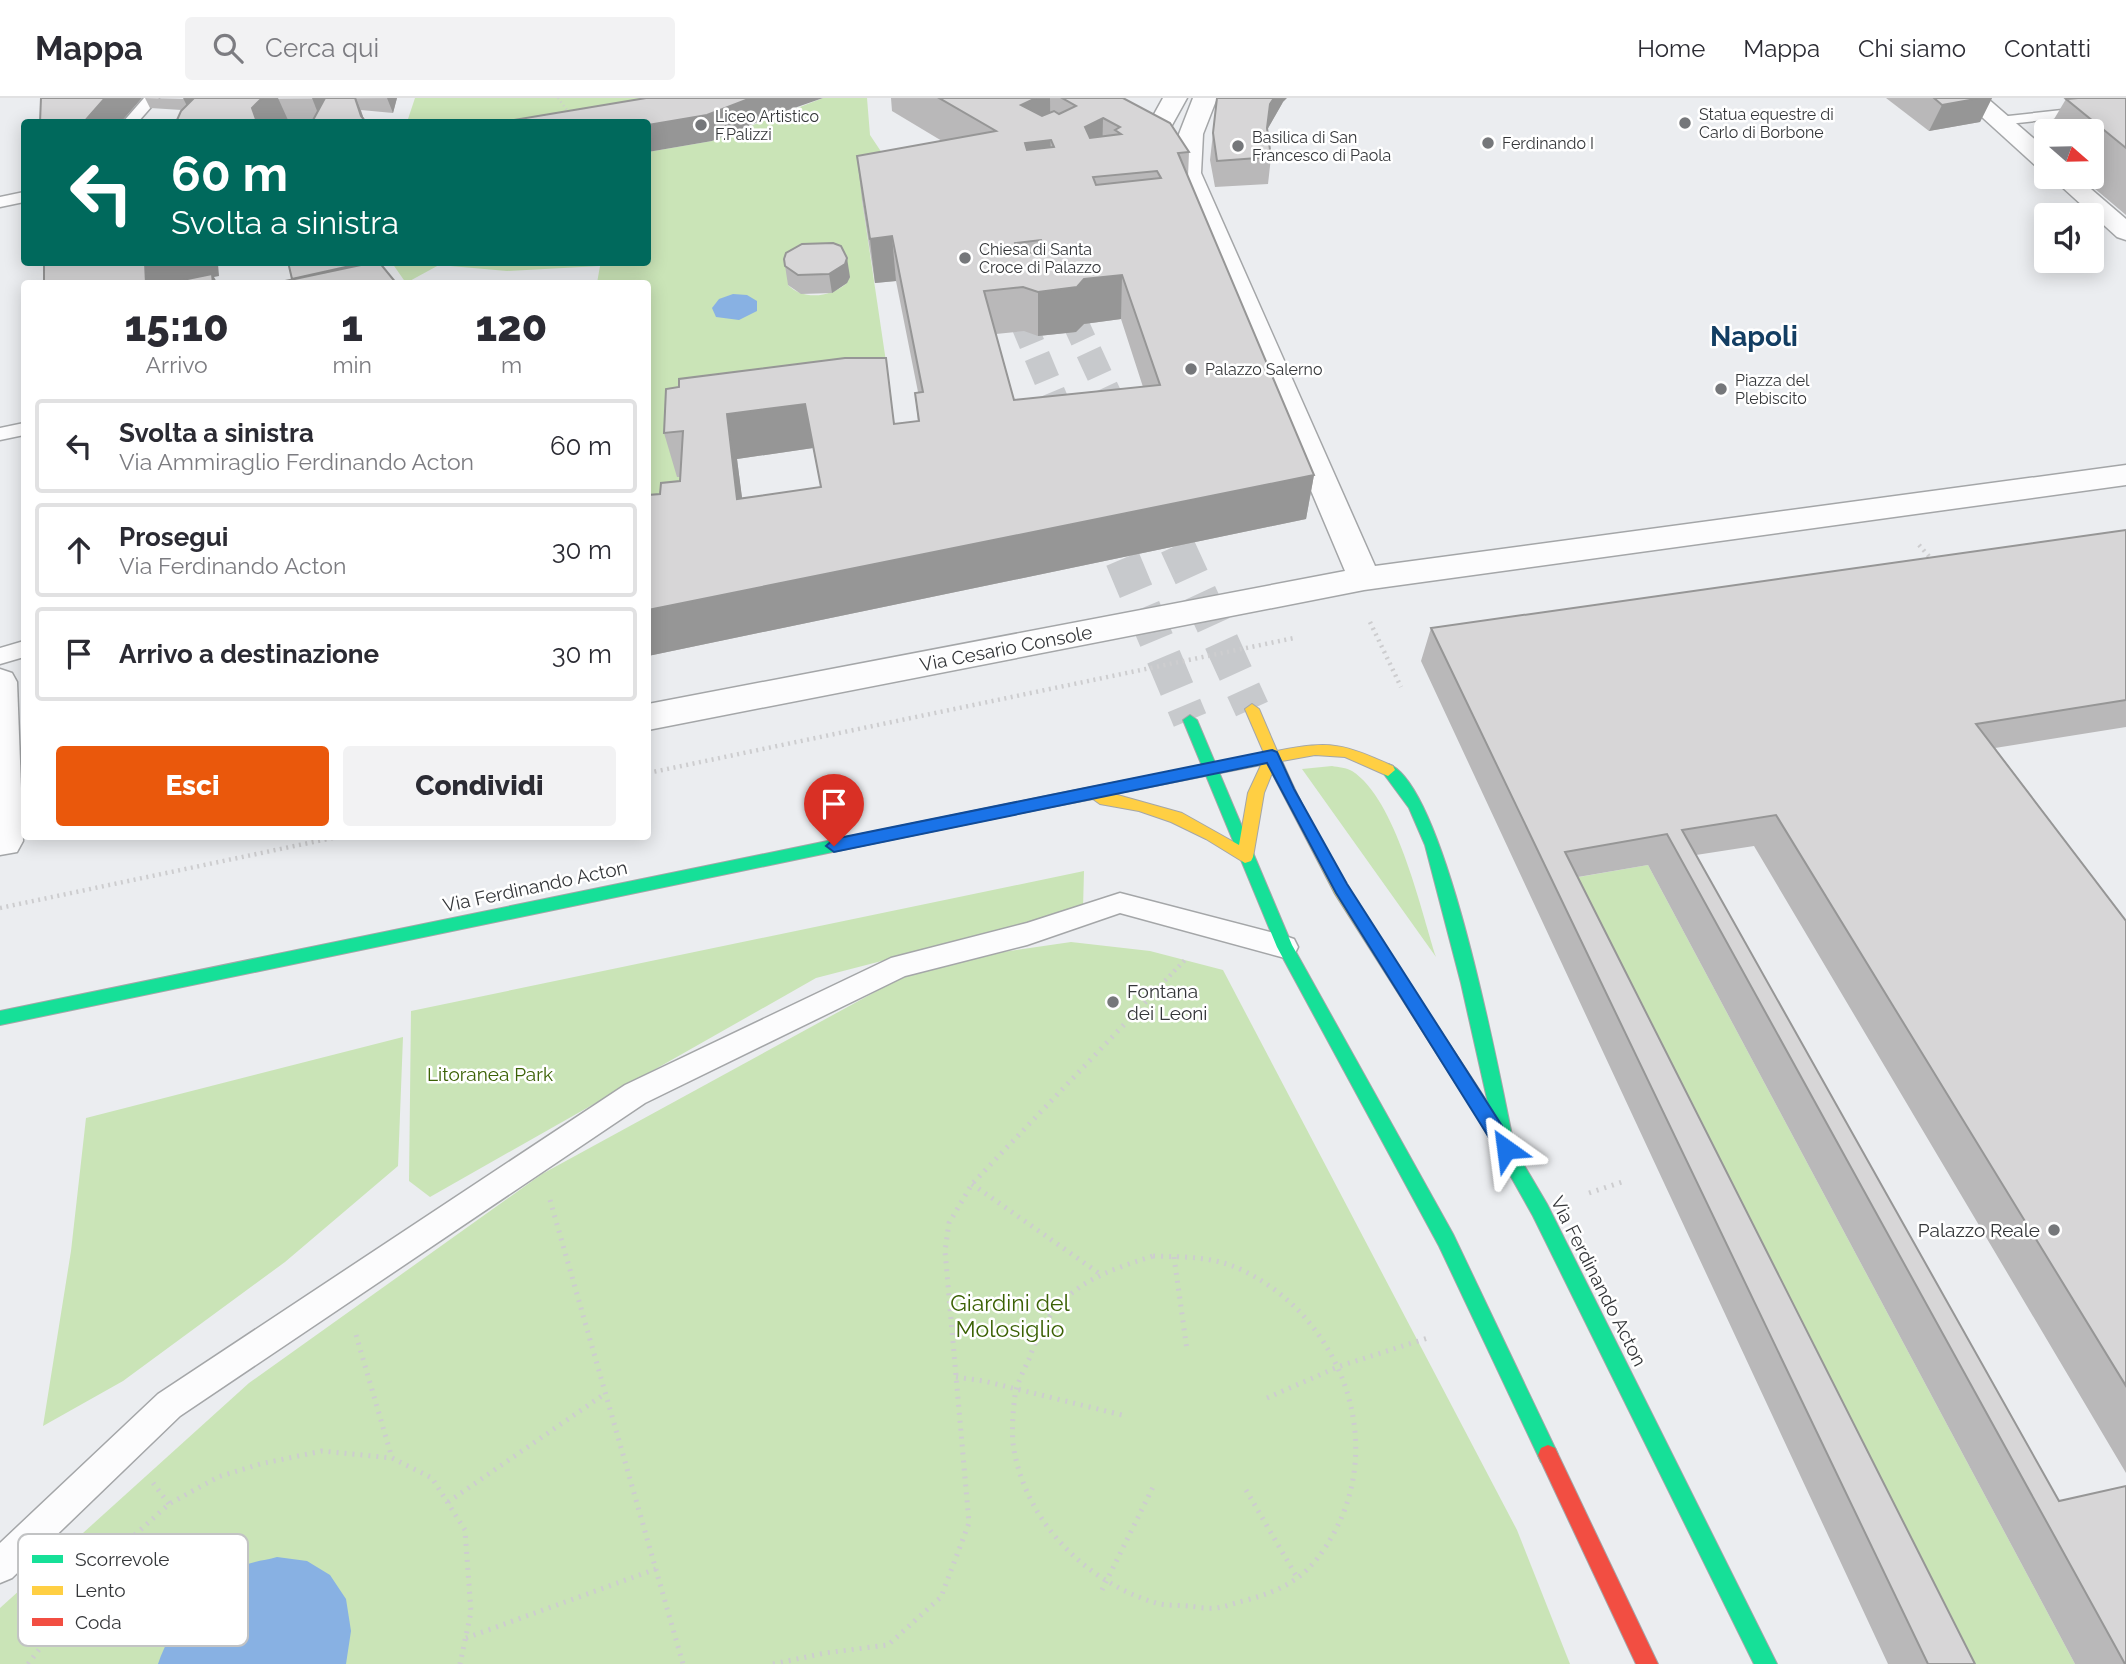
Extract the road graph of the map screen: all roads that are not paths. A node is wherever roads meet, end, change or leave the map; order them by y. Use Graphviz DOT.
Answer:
graph roads {
  1 [pos="152,98"];
  2 [pos="1088,98"];
  3 [pos="1175,98"];
  4 [pos="1205,98"];
  5 [pos="1973,98"];
  6 [pos="2126,107"];
  7 [pos="133,119"];
  8 [pos="1999,121"];
  9 [pos="2034,152"];
  10 [pos="2077,189"];
  11 [pos="21,198"];
  12 [pos="0,202"];
  13 [pos="2126,232"];
  14 [pos="21,430"];
  15 [pos="0,434"];
  16 [pos="2126,475"];
  17 [pos="1364,579"];
  18 [pos="21,650"];
  19 [pos="0,656"];
  20 [pos="0,682"];
  21 [pos="1252,709"];
  22 [pos="651,716"];
  23 [pos="1190,720"];
  24 [pos="1272,756"];
  25 [pos="1209,768"];
  26 [pos="1077,795"];
  27 [pos="10,840"];
  28 [pos="1245,857"];
  29 [pos="1285,947"];
  30 [pos="0,1018"];
  31 [pos="1506,1149"];
  32 [pos="34,1534"];
  33 [pos="18,1549"];
  34 [pos="0,1566"];
  35 [pos="1647,1664"];
  36 [pos="1766,1664"];
  1 -- 7 [label="lane"];
  2 -- 3 [label="street"];
  4 -- 17 [label="street"];
  5 -- 8 [label="street"];
  6 -- 8 [label="lane"];
  8 -- 9 [label="street"];
  10 -- 13 [label="street"];
  11 -- 12 [label="lane"];
  14 -- 15 [label="lane"];
  16 -- 17 [label="street"];
  17 -- 22 [label="street, Via Cesario Console"];
  18 -- 19 [label="lane"];
  20 -- 27 [label="street"];
  21 -- 24 [label="street, Via Ferdinando Acton"];
  23 -- 25 [label="street"];
  24 -- 25 [label="street, Via Ferdinando Acton"];
  24 -- 28 [label="street"];
  24 -- 31 [label="street, Via Ferdinando Acton"];
  24 -- 31 [label="street, Via Ferdinando Acton"];
  25 -- 26 [label="street, Via Ferdinando Acton"];
  25 -- 28 [label="street"];
  26 -- 28 [label="street"];
  26 -- 30 [label="street, Via Ferdinando Acton"];
  28 -- 29 [label="street"];
  29 -- 32 [label="lane"];
  29 -- 35 [label="street"];
  31 -- 36 [label="street, Via Ferdinando Acton"];
  33 -- 34 [label="lane"];
}
